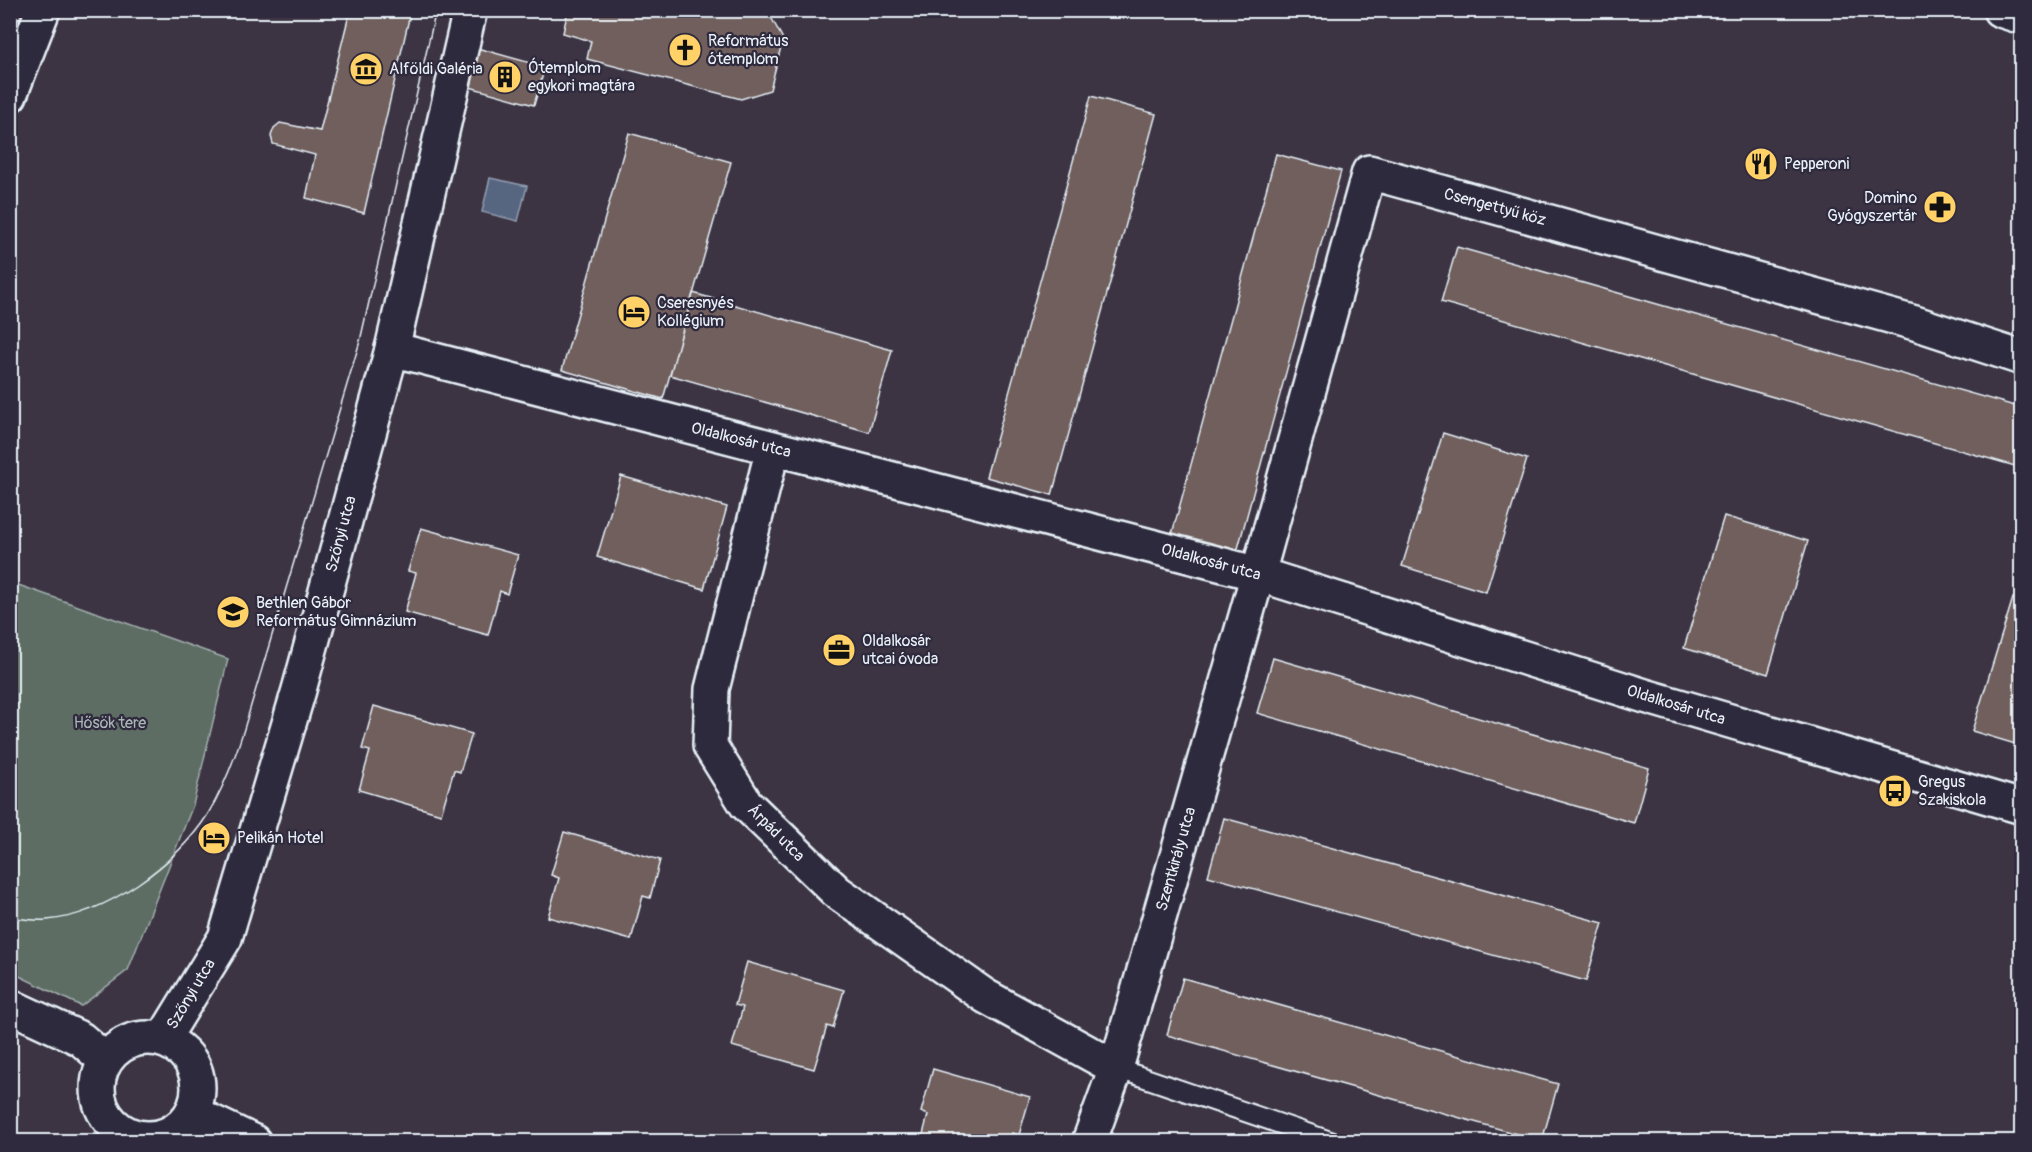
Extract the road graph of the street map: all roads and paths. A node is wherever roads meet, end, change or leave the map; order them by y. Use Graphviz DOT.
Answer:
graph roads {
  1 [pos="43,10"];
  2 [pos="470,10"];
  3 [pos="2000,10"];
  4 [pos="2022,17"];
  5 [pos="10,95"];
  6 [pos="392,349"];
  7 [pos="2022,358"];
  8 [pos="773,448"];
  9 [pos="1258,574"];
  10 [pos="2022,807"];
  11 [pos="10,1006"];
  12 [pos="163,1039"];
  13 [pos="105,1060"];
  14 [pos="1116,1068"];
  15 [pos="193,1113"];
  16 [pos="254,1142"];
  17 [pos="1089,1142"];
  18 [pos="1333,1142"];
  1 -- 5 [label="street"];
  2 -- 6 [label="street, Szőnyi utca"];
  3 -- 4 [label="street"];
  6 -- 8 [label="street, Oldalkosár utca"];
  6 -- 12 [label="street, Szőnyi utca"];
  7 -- 9 [label="street, Csengettyű köz"];
  8 -- 9 [label="street, Oldalkosár utca"];
  8 -- 14 [label="street, Árpád utca"];
  9 -- 10 [label="street, Oldalkosár utca"];
  9 -- 14 [label="street, Szentkirály utca"];
  11 -- 13 [label="street"];
  12 -- 13 [label="street"];
  12 -- 15 [label="street"];
  13 -- 15 [label="street"];
  14 -- 17 [label="street, Szentkirály utca"];
  14 -- 18 [label="lane"];
  15 -- 16 [label="street"];
}
